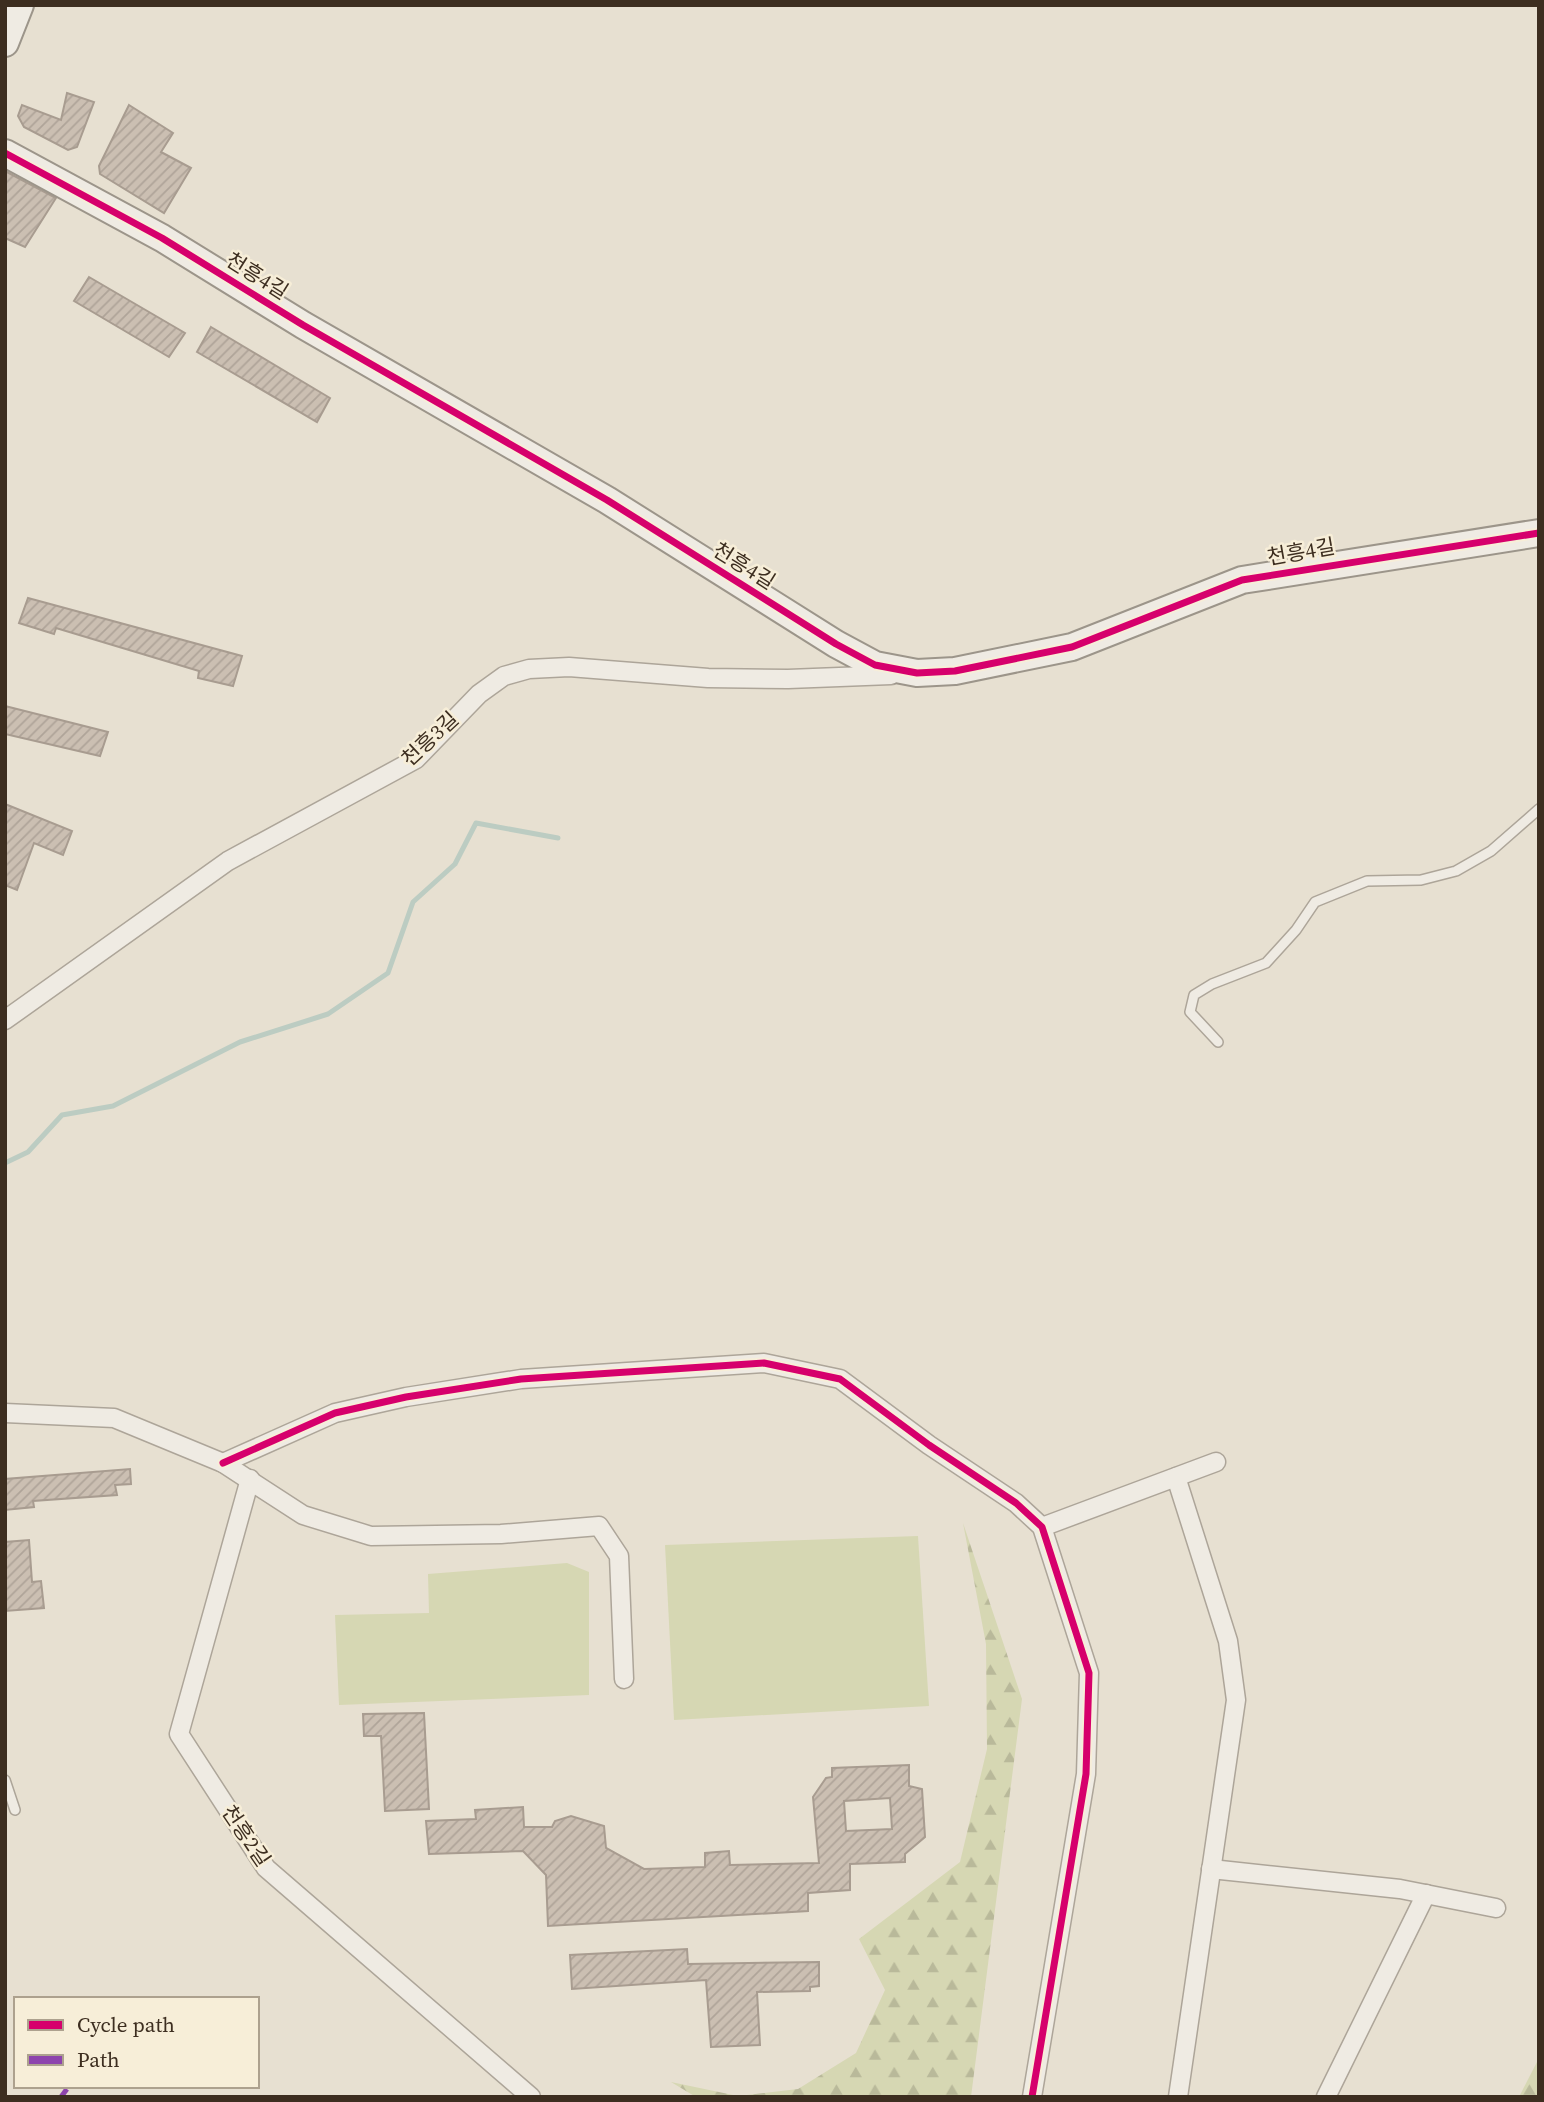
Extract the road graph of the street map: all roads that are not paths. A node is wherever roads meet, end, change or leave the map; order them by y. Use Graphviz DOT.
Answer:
graph roads {
  1 [pos="20,5"];
  2 [pos="5,43"];
  3 [pos="5,153"];
  4 [pos="1539,533"];
  5 [pos="916,673"];
  6 [pos="1539,808"];
  7 [pos="5,1020"];
  8 [pos="1218,1042"];
  9 [pos="5,1413"];
  10 [pos="1216,1462"];
  11 [pos="223,1463"];
  12 [pos="1176,1477"];
  13 [pos="250,1479"];
  14 [pos="1042,1527"];
  15 [pos="624,1679"];
  16 [pos="5,1780"];
  17 [pos="15,1810"];
  18 [pos="1211,1869"];
  19 [pos="1426,1894"];
  20 [pos="1496,1908"];
  21 [pos="531,2097"];
  22 [pos="1032,2097"];
  23 [pos="1178,2097"];
  24 [pos="1326,2097"];
  1 -- 2 [label="street"];
  3 -- 5 [label="street, 천흥4길"];
  4 -- 5 [label="street, 천흥4길"];
  5 -- 7 [label="street, 천흥3길"];
  6 -- 8 [label="lane"];
  9 -- 11 [label="street"];
  10 -- 12 [label="street"];
  11 -- 13 [label="street"];
  11 -- 14 [label="street"];
  12 -- 14 [label="street"];
  12 -- 18 [label="street"];
  13 -- 15 [label="street"];
  13 -- 21 [label="street, 천흥2길"];
  14 -- 22 [label="street"];
  16 -- 17 [label="lane"];
  18 -- 19 [label="street"];
  18 -- 23 [label="street"];
  19 -- 20 [label="street"];
  19 -- 24 [label="street"];
}
